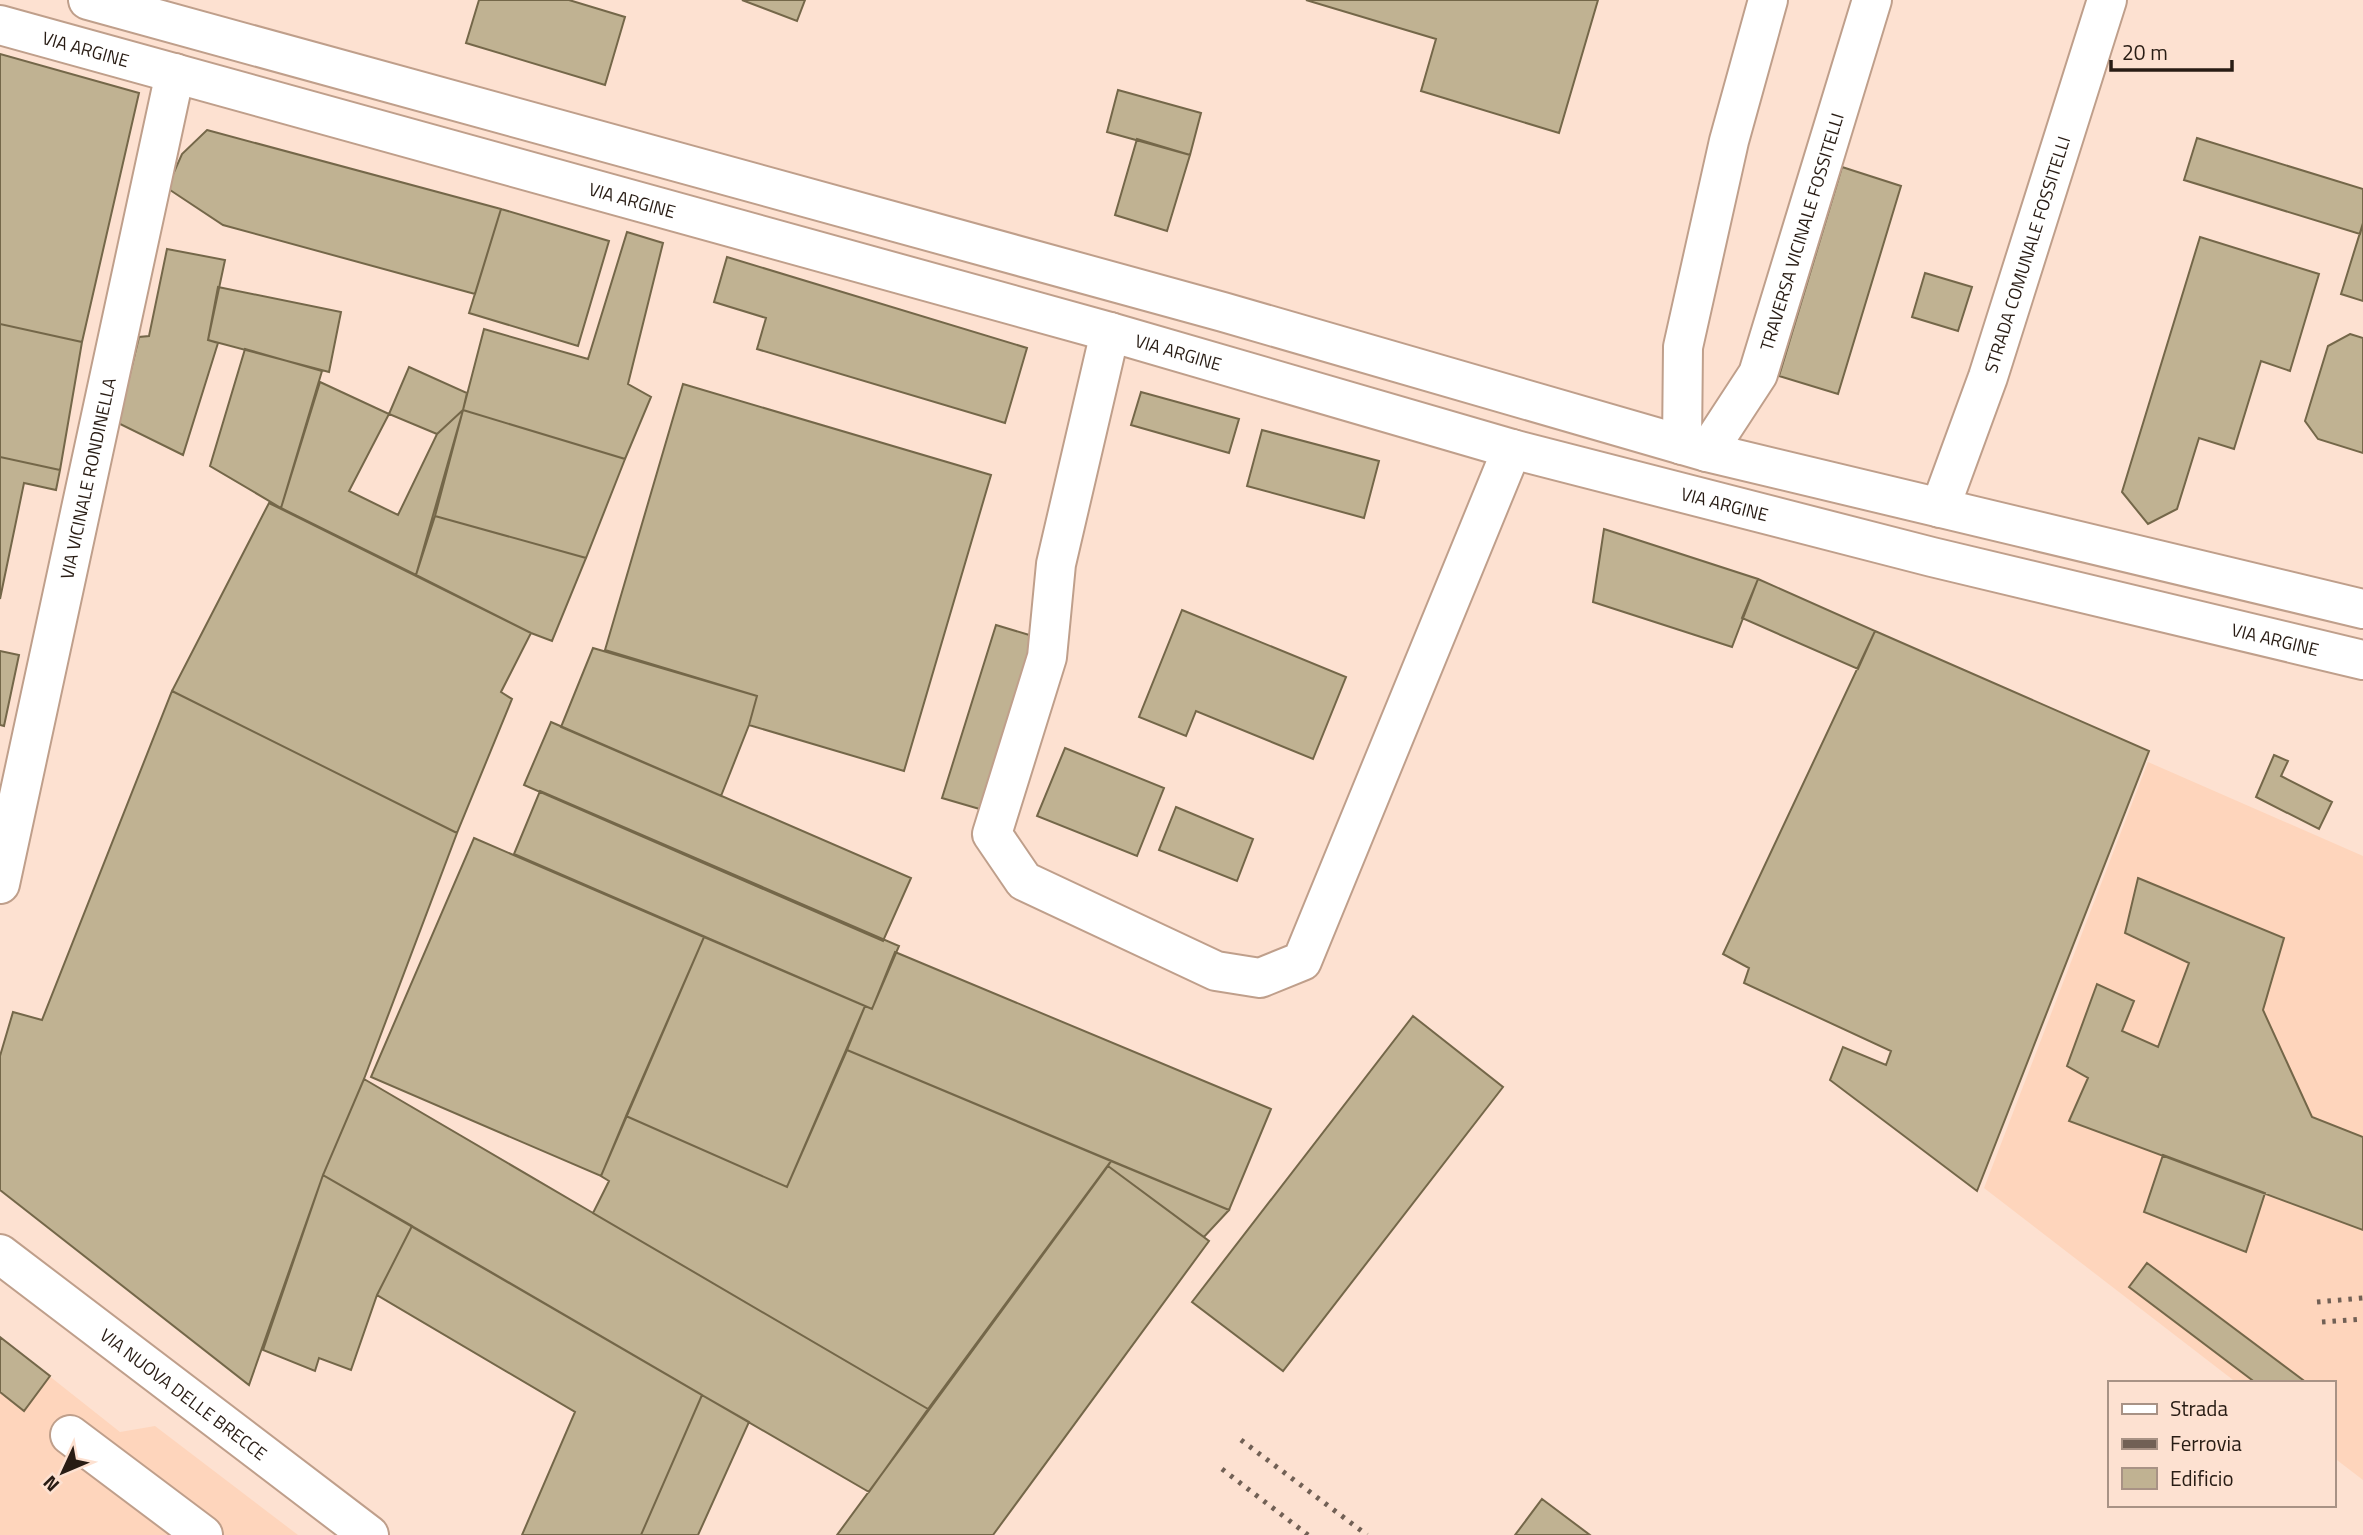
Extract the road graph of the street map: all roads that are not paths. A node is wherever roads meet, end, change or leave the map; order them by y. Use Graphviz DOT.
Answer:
graph roads {
  1 [pos="88,0"];
  2 [pos="1768,0"];
  3 [pos="1872,0"];
  4 [pos="2107,0"];
  5 [pos="0,26"];
  6 [pos="175,73"];
  7 [pos="1110,332"];
  8 [pos="1695,448"];
  9 [pos="1512,449"];
  10 [pos="1940,508"];
  11 [pos="2363,609"];
  12 [pos="2363,660"];
  13 [pos="0,884"];
  14 [pos="0,1254"];
  15 [pos="70,1435"];
  16 [pos="203,1535"];
  17 [pos="369,1535"];
  1 -- 8 [label="street"];
  2 -- 8 [label="street"];
  3 -- 8 [label="street, TRAVERSA VICINALE FOSSITELLI"];
  4 -- 10 [label="street, STRADA COMUNALE FOSSITELLI"];
  5 -- 6 [label="street, VIA ARGINE"];
  6 -- 7 [label="street, VIA ARGINE"];
  6 -- 13 [label="street, VIA VICINALE RONDINELLA"];
  7 -- 9 [label="street, VIA ARGINE"];
  7 -- 9 [label="street"];
  8 -- 10 [label="street"];
  9 -- 12 [label="street, VIA ARGINE"];
  10 -- 11 [label="street"];
  14 -- 17 [label="street, VIA NUOVA DELLE BRECCE"];
  15 -- 16 [label="street"];
}
